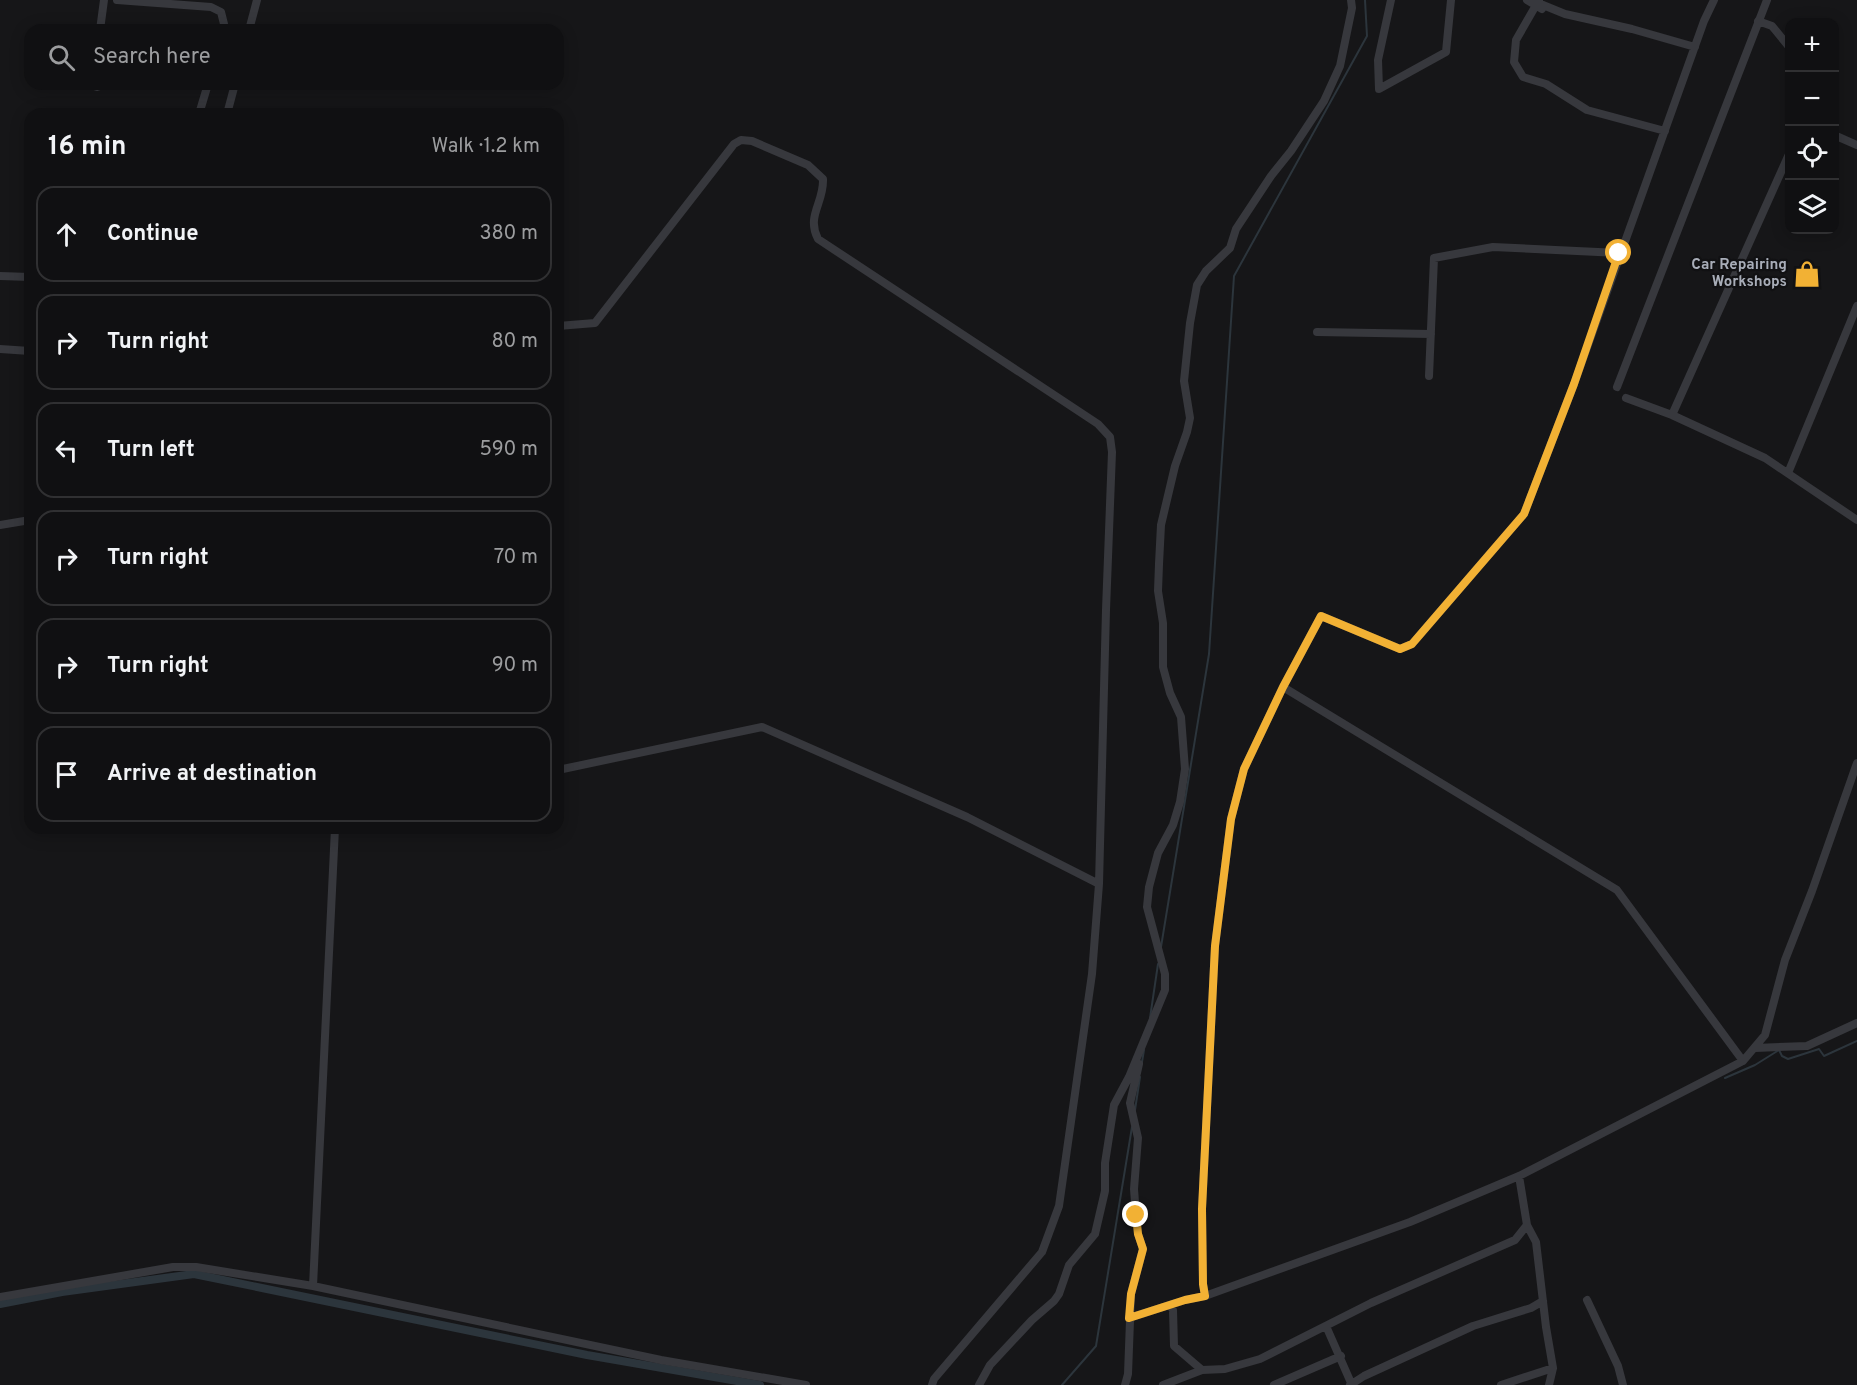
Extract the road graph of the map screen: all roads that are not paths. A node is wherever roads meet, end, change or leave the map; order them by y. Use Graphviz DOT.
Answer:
graph roads {
  1 [pos="104,0"];
  2 [pos="117,0"];
  3 [pos="257,0"];
  4 [pos="1351,0"];
  5 [pos="1391,0"];
  6 [pos="1451,0"];
  7 [pos="1527,0"];
  8 [pos="1714,0"];
  9 [pos="1767,0"];
  10 [pos="1537,3"];
  11 [pos="1758,21"];
  12 [pos="101,24"];
  13 [pos="224,24"];
  14 [pos="251,24"];
  15 [pos="1785,42"];
  16 [pos="1695,47"];
  17 [pos="205,90"];
  18 [pos="233,90"];
  19 [pos="201,108"];
  20 [pos="229,108"];
  21 [pos="1665,131"];
  22 [pos="1839,137"];
  23 [pos="1857,145"];
  24 [pos="1785,163"];
  25 [pos="1619,253"];
  26 [pos="0,276"];
  27 [pos="24,277"];
  28 [pos="1857,306"];
  29 [pos="564,326"];
  30 [pos="1317,332"];
  31 [pos="1431,334"];
  32 [pos="0,348"];
  33 [pos="24,350"];
  34 [pos="1429,376"];
  35 [pos="1617,387"];
  36 [pos="1626,398"];
  37 [pos="1672,416"];
  38 [pos="1788,473"];
  39 [pos="1857,520"];
  40 [pos="24,521"];
  41 [pos="0,525"];
  42 [pos="1283,687"];
  43 [pos="1857,763"];
  44 [pos="564,769"];
  45 [pos="335,834"];
  46 [pos="1099,884"];
  47 [pos="1857,1023"];
  48 [pos="1755,1048"];
  49 [pos="1140,1052"];
  50 [pos="1743,1061"];
  51 [pos="1519,1176"];
  52 [pos="1527,1225"];
  53 [pos="313,1286"];
  54 [pos="1205,1296"];
  55 [pos="0,1297"];
  56 [pos="1587,1300"];
  57 [pos="1544,1301"];
  58 [pos="1170,1305"];
  59 [pos="1129,1318"];
  60 [pos="1326,1326"];
  61 [pos="1341,1356"];
  62 [pos="1553,1368"];
  63 [pos="1202,1371"];
  64 [pos="806,1385"];
  65 [pos="932,1385"];
  66 [pos="978,1385"];
  67 [pos="1125,1385"];
  68 [pos="1163,1385"];
  69 [pos="1274,1385"];
  70 [pos="1352,1385"];
  71 [pos="1501,1385"];
  72 [pos="1549,1385"];
  73 [pos="1623,1385"];
  1 -- 12 [label="street"];
  2 -- 13 [label="street"];
  3 -- 14 [label="street"];
  4 -- 49 [label="street"];
  5 -- 6 [label="street"];
  7 -- 10 [label="street"];
  8 -- 16 [label="street"];
  9 -- 11 [label="street"];
  10 -- 16 [label="street"];
  10 -- 21 [label="street"];
  11 -- 15 [label="street"];
  11 -- 35 [label="street"];
  16 -- 21 [label="street"];
  17 -- 19 [label="street"];
  18 -- 20 [label="street"];
  21 -- 25 [label="street"];
  22 -- 23 [label="street"];
  24 -- 37 [label="street"];
  25 -- 31 [label="street"];
  25 -- 42 [label="street"];
  26 -- 27 [label="street"];
  28 -- 38 [label="street"];
  29 -- 46 [label="street"];
  30 -- 31 [label="street"];
  31 -- 34 [label="street"];
  32 -- 33 [label="street"];
  36 -- 37 [label="street"];
  37 -- 38 [label="street"];
  38 -- 39 [label="street"];
  40 -- 41 [label="street"];
  42 -- 50 [label="street"];
  42 -- 54 [label="street"];
  43 -- 48 [label="street"];
  44 -- 46 [label="street"];
  45 -- 53 [label="street"];
  46 -- 65 [label="street"];
  47 -- 48 [label="street"];
  48 -- 50 [label="street"];
  49 -- 59 [label="street"];
  49 -- 66 [label="street"];
  50 -- 51 [label="street"];
  51 -- 52 [label="street"];
  51 -- 54 [label="street"];
  52 -- 57 [label="street"];
  52 -- 60 [label="street"];
  53 -- 55 [label="street"];
  53 -- 64 [label="street"];
  54 -- 58 [label="street"];
  56 -- 73 [label="street"];
  57 -- 62 [label="street"];
  57 -- 70 [label="street"];
  58 -- 59 [label="street"];
  58 -- 63 [label="street"];
  59 -- 67 [label="street"];
  60 -- 61 [label="street"];
  60 -- 63 [label="street"];
  61 -- 69 [label="street"];
  61 -- 70 [label="street"];
  62 -- 71 [label="street"];
  62 -- 72 [label="street"];
  63 -- 68 [label="street"];
}
